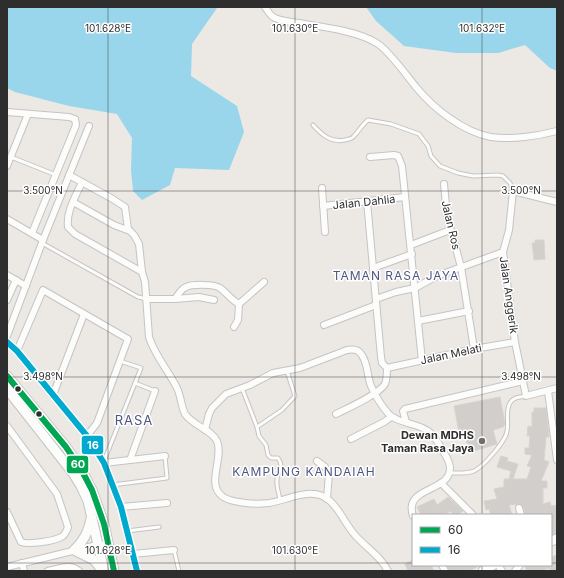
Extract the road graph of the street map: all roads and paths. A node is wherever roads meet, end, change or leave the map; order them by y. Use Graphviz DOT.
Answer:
graph roads {
  1 [pos="265,7"];
  2 [pos="7,112"];
  3 [pos="28,114"];
  4 [pos="313,125"];
  5 [pos="89,126"];
  6 [pos="557,131"];
  7 [pos="10,157"];
  8 [pos="370,157"];
  9 [pos="7,166"];
  10 [pos="56,175"];
  11 [pos="69,175"];
  12 [pos="82,182"];
  13 [pos="444,184"];
  14 [pos="322,188"];
  15 [pos="514,191"];
  16 [pos="405,197"];
  17 [pos="367,201"];
  18 [pos="73,202"];
  19 [pos="557,202"];
  20 [pos="323,206"];
  21 [pos="7,219"];
  22 [pos="450,230"];
  23 [pos="130,232"];
  24 [pos="325,232"];
  25 [pos="32,233"];
  26 [pos="42,241"];
  27 [pos="411,245"];
  28 [pos="503,252"];
  29 [pos="412,254"];
  30 [pos="461,267"];
  31 [pos="373,268"];
  32 [pos="142,272"];
  33 [pos="7,275"];
  34 [pos="16,280"];
  35 [pos="264,282"];
  36 [pos="26,286"];
  37 [pos="415,288"];
  38 [pos="146,299"];
  39 [pos="175,299"];
  40 [pos="7,300"];
  41 [pos="214,300"];
  42 [pos="376,302"];
  43 [pos="239,304"];
  44 [pos="469,311"];
  45 [pos="84,314"];
  46 [pos="418,321"];
  47 [pos="324,325"];
  48 [pos="234,327"];
  49 [pos="7,336"];
  50 [pos="7,342"];
  51 [pos="515,342"];
  52 [pos="474,349"];
  53 [pos="17,351"];
  54 [pos="120,361"];
  55 [pos="422,361"];
  56 [pos="387,368"];
  57 [pos="287,370"];
  58 [pos="7,376"];
  59 [pos="523,381"];
  60 [pos="135,383"];
  61 [pos="242,388"];
  62 [pos="557,388"];
  63 [pos="7,389"];
  64 [pos="155,391"];
  65 [pos="548,391"];
  66 [pos="375,392"];
  67 [pos="53,395"];
  68 [pos="526,396"];
  69 [pos="336,414"];
  70 [pos="391,417"];
  71 [pos="406,422"];
  72 [pos="7,426"];
  73 [pos="257,427"];
  74 [pos="205,430"];
  75 [pos="87,436"];
  76 [pos="555,436"];
  77 [pos="352,439"];
  78 [pos="165,456"];
  79 [pos="130,460"];
  80 [pos="557,460"];
  81 [pos="317,461"];
  82 [pos="104,463"];
  83 [pos="449,473"];
  84 [pos="442,483"];
  85 [pos="112,484"];
  86 [pos="327,499"];
  87 [pos="280,500"];
  88 [pos="167,503"];
  89 [pos="121,507"];
  90 [pos="520,508"];
  91 [pos="7,512"];
  92 [pos="413,514"];
  93 [pos="472,514"];
  94 [pos="520,514"];
  95 [pos="92,515"];
  96 [pos="159,527"];
  97 [pos="127,531"];
  98 [pos="108,542"];
  99 [pos="98,544"];
  100 [pos="74,550"];
  101 [pos="174,550"];
  102 [pos="133,554"];
  103 [pos="22,563"];
  104 [pos="7,566"];
  105 [pos="24,571"];
  106 [pos="48,571"];
  107 [pos="79,571"];
  108 [pos="103,571"];
  109 [pos="114,571"];
  110 [pos="137,571"];
  111 [pos="179,571"];
  112 [pos="388,571"];
  1 -- 6 [label="street"];
  2 -- 3 [label="street"];
  3 -- 7 [label="street"];
  3 -- 10 [label="street"];
  4 -- 15 [label="lane"];
  5 -- 11 [label="street"];
  7 -- 9 [label="street"];
  7 -- 10 [label="lane"];
  8 -- 16 [label="street"];
  10 -- 25 [label="street"];
  11 -- 12 [label="street"];
  11 -- 26 [label="street"];
  12 -- 18 [label="street"];
  12 -- 23 [label="street"];
  13 -- 22 [label="street, Jalan Ros"];
  14 -- 20 [label="street"];
  15 -- 19 [label="street"];
  15 -- 28 [label="street, Jalan Anggerik"];
  16 -- 17 [label="street, Jalan Dahlia"];
  16 -- 27 [label="street"];
  17 -- 20 [label="street, Jalan Dahlia"];
  17 -- 31 [label="street"];
  18 -- 23 [label="street"];
  18 -- 32 [label="street"];
  20 -- 24 [label="street"];
  21 -- 25 [label="street"];
  22 -- 27 [label="street"];
  22 -- 30 [label="street, Jalan Ros"];
  23 -- 32 [label="street"];
  25 -- 26 [label="street"];
  26 -- 36 [label="street"];
  26 -- 38 [label="lane"];
  27 -- 29 [label="street"];
  28 -- 30 [label="street"];
  28 -- 51 [label="street, Jalan Anggerik"];
  29 -- 31 [label="street"];
  29 -- 37 [label="street"];
  30 -- 37 [label="street"];
  30 -- 44 [label="street, Jalan Ros"];
  31 -- 42 [label="street"];
  32 -- 38 [label="street"];
  33 -- 34 [label="street"];
  34 -- 36 [label="street"];
  34 -- 40 [label="street"];
  35 -- 43 [label="street"];
  36 -- 49 [label="street"];
  37 -- 42 [label="street"];
  37 -- 46 [label="street"];
  38 -- 39 [label="street"];
  38 -- 74 [label="street"];
  39 -- 41 [label="street"];
  39 -- 43 [label="street"];
  42 -- 47 [label="street"];
  42 -- 56 [label="street"];
  43 -- 48 [label="street"];
  44 -- 46 [label="street"];
  44 -- 52 [label="street, Jalan Ros"];
  45 -- 53 [label="street"];
  45 -- 54 [label="street"];
  45 -- 67 [label="street"];
  46 -- 55 [label="street"];
  50 -- 53 [label="street"];
  51 -- 52 [label="street, Jalan Melati"];
  51 -- 59 [label="street, Jalan Anggerik"];
  52 -- 55 [label="street, Jalan Melati"];
  53 -- 67 [label="street"];
  54 -- 60 [label="lane"];
  54 -- 75 [label="street"];
  55 -- 56 [label="street, Jalan Melati"];
  56 -- 66 [label="street"];
  57 -- 61 [label="street"];
  57 -- 66 [label="street"];
  57 -- 73 [label="lane"];
  58 -- 98 [label="main road"];
  59 -- 68 [label="street, Jalan Anggerik"];
  59 -- 71 [label="street"];
  60 -- 64 [label="lane"];
  60 -- 82 [label="lane"];
  61 -- 73 [label="lane"];
  61 -- 74 [label="street"];
  62 -- 65 [label="street"];
  63 -- 95 [label="main road"];
  64 -- 79 [label="street"];
  65 -- 68 [label="street"];
  65 -- 76 [label="street"];
  66 -- 69 [label="street"];
  66 -- 70 [label="street"];
  67 -- 75 [label="street"];
  68 -- 83 [label="lane"];
  70 -- 71 [label="street"];
  70 -- 77 [label="street"];
  71 -- 83 [label="street"];
  72 -- 91 [label="street"];
  73 -- 87 [label="lane"];
  74 -- 87 [label="street"];
  75 -- 82 [label="street"];
  76 -- 80 [label="street"];
  78 -- 79 [label="street"];
  78 -- 85 [label="lane"];
  79 -- 82 [label="street"];
  81 -- 86 [label="street"];
  82 -- 85 [label="street"];
  83 -- 84 [label="street"];
  84 -- 92 [label="street"];
  84 -- 93 [label="street"];
  85 -- 89 [label="street"];
  86 -- 87 [label="street"];
  86 -- 112 [label="street"];
  88 -- 89 [label="street"];
  89 -- 97 [label="street"];
  90 -- 94 [label="street"];
  95 -- 99 [label="main road"];
  95 -- 100 [label="main road"];
  96 -- 97 [label="lane"];
  97 -- 102 [label="street"];
  98 -- 99 [label="street"];
  98 -- 109 [label="main road"];
  99 -- 100 [label="street"];
  99 -- 108 [label="main road"];
  100 -- 103 [label="street"];
  100 -- 108 [label="main road"];
  101 -- 102 [label="street"];
  101 -- 111 [label="lane"];
  102 -- 110 [label="street"];
  103 -- 104 [label="street"];
  103 -- 105 [label="street"];
  106 -- 107 [label="street"];
}
